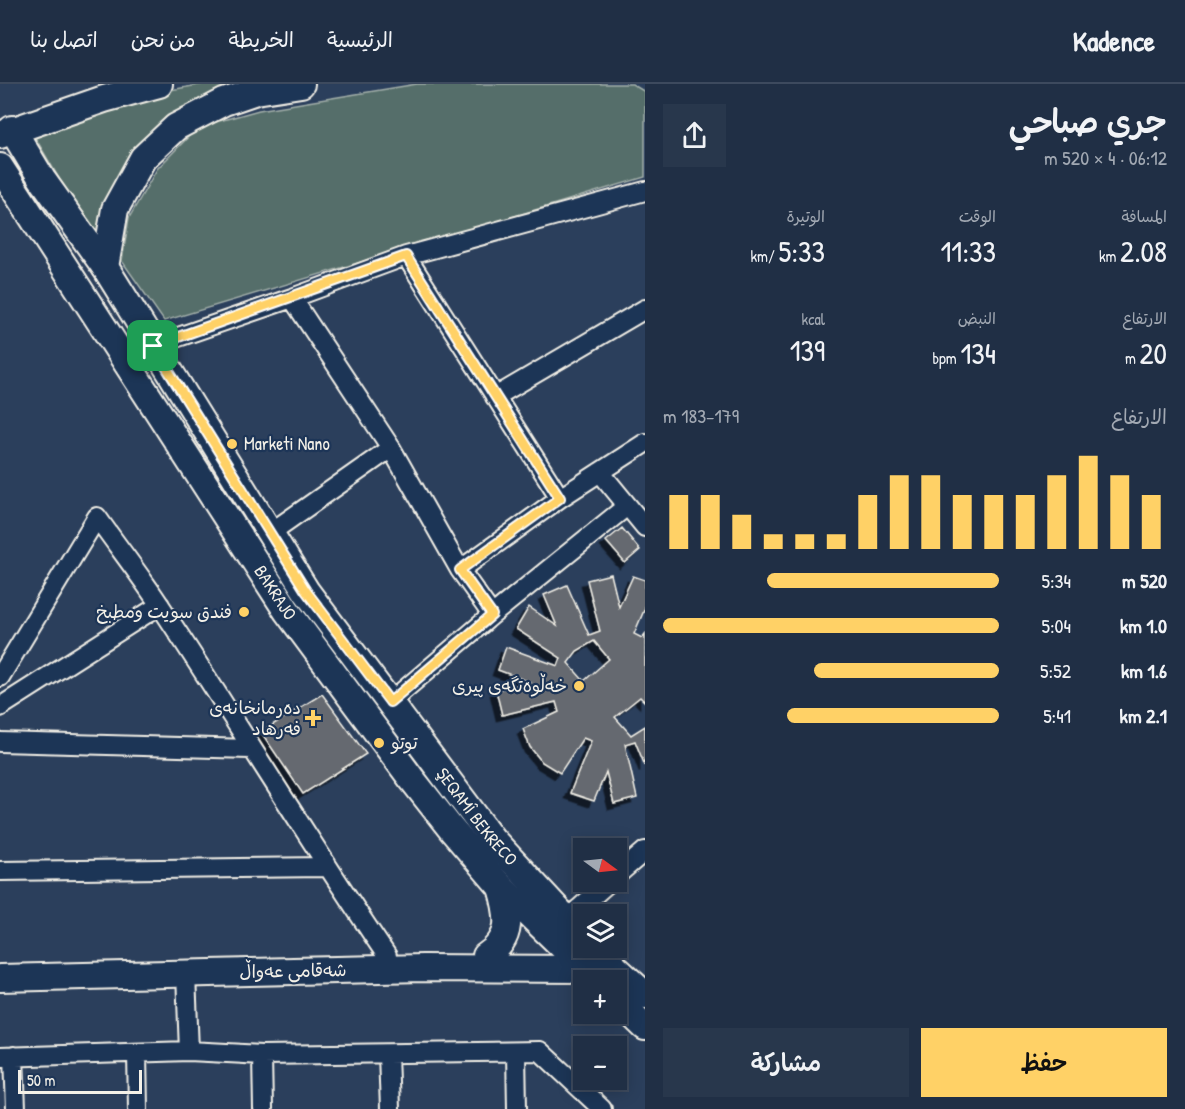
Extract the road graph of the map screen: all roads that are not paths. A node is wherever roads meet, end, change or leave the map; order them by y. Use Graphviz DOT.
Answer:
graph roads {
  1 [pos="159,84"];
  2 [pos="301,84"];
  3 [pos="107,91"];
  4 [pos="6,132"];
  5 [pos="0,167"];
  6 [pos="42,179"];
  7 [pos="645,191"];
  8 [pos="15,193"];
  9 [pos="406,256"];
  10 [pos="105,267"];
  11 [pos="292,298"];
  12 [pos="645,309"];
  13 [pos="153,346"];
  14 [pos="495,397"];
  15 [pos="645,444"];
  16 [pos="391,448"];
  17 [pos="600,472"];
  18 [pos="560,498"];
  19 [pos="627,506"];
  20 [pos="645,527"];
  21 [pos="270,533"];
  22 [pos="460,570"];
  23 [pos="160,605"];
  24 [pos="492,615"];
  25 [pos="0,676"];
  26 [pos="390,702"];
  27 [pos="0,707"];
  28 [pos="0,742"];
  29 [pos="252,749"];
  30 [pos="645,851"];
  31 [pos="326,867"];
  32 [pos="627,867"];
  33 [pos="0,871"];
  34 [pos="501,886"];
  35 [pos="541,909"];
  36 [pos="573,940"];
  37 [pos="573,940"];
  38 [pos="573,952"];
  39 [pos="573,952"];
  40 [pos="387,956"];
  41 [pos="486,956"];
  42 [pos="595,958"];
  43 [pos="0,961"];
  44 [pos="186,974"];
  45 [pos="0,978"];
  46 [pos="645,995"];
  47 [pos="627,1010"];
  48 [pos="645,1027"];
  49 [pos="189,1052"];
  50 [pos="516,1052"];
  51 [pos="137,1053"];
  52 [pos="388,1054"];
  53 [pos="262,1055"];
  54 [pos="7,1056"];
  55 [pos="16,1109"];
  56 [pos="138,1109"];
  57 [pos="263,1109"];
  58 [pos="390,1109"];
  59 [pos="517,1109"];
  60 [pos="602,1109"];
  1 -- 3 [label="main road"];
  2 -- 10 [label="main road"];
  3 -- 4 [label="main road"];
  4 -- 6 [label="main road, ŞEQAMÎ BEKRECO"];
  5 -- 8 [label="main road, BAKRAJO"];
  6 -- 8 [label="main road"];
  6 -- 10 [label="main road, ŞEQAMÎ BEKRECO"];
  7 -- 9 [label="street"];
  8 -- 34 [label="main road, BAKRAJO"];
  9 -- 11 [label="street"];
  9 -- 14 [label="street"];
  10 -- 13 [label="main road, ŞEQAMÎ BEKRECO"];
  11 -- 13 [label="street"];
  11 -- 16 [label="street"];
  12 -- 14 [label="street"];
  13 -- 21 [label="main road, ŞEQAMÎ BEKRECO"];
  14 -- 18 [label="street"];
  15 -- 17 [label="street"];
  16 -- 21 [label="street"];
  16 -- 22 [label="street"];
  17 -- 18 [label="street"];
  17 -- 19 [label="street"];
  18 -- 22 [label="street"];
  19 -- 20 [label="street"];
  19 -- 24 [label="street"];
  21 -- 26 [label="main road, ŞEQAMÎ BEKRECO"];
  22 -- 24 [label="street"];
  23 -- 25 [label="street"];
  23 -- 27 [label="street"];
  23 -- 29 [label="street"];
  24 -- 26 [label="street"];
  26 -- 35 [label="main road, ŞEQAMÎ BEKRECO"];
  28 -- 29 [label="street"];
  29 -- 31 [label="street"];
  30 -- 32 [label="street"];
  31 -- 33 [label="street"];
  31 -- 40 [label="street"];
  34 -- 35 [label="main road, BAKRAJO"];
  34 -- 41 [label="main road"];
  35 -- 36 [label="main road, BAKRAJO"];
  35 -- 37 [label="main road, ŞEQAMÎ BEKRECO"];
  38 -- 41 [label="main road, شەقامی عەواڵ"];
  39 -- 44 [label="main road, شەقامی عەواڵ"];
  40 -- 41 [label="main road, شەقامی عەواڵ"];
  40 -- 43 [label="main road, شەقامی عەواڵ"];
  42 -- 46 [label="main road, ŞEQAMÎ BEKRECO"];
  44 -- 45 [label="main road, شەقامی عەواڵ"];
  44 -- 49 [label="street"];
  47 -- 48 [label="main road"];
  49 -- 51 [label="street"];
  49 -- 53 [label="street"];
  50 -- 52 [label="street"];
  50 -- 59 [label="street"];
  50 -- 60 [label="street"];
  51 -- 54 [label="street"];
  51 -- 56 [label="street"];
  52 -- 53 [label="street"];
  52 -- 58 [label="street"];
  53 -- 57 [label="street"];
  54 -- 55 [label="street"];
}
